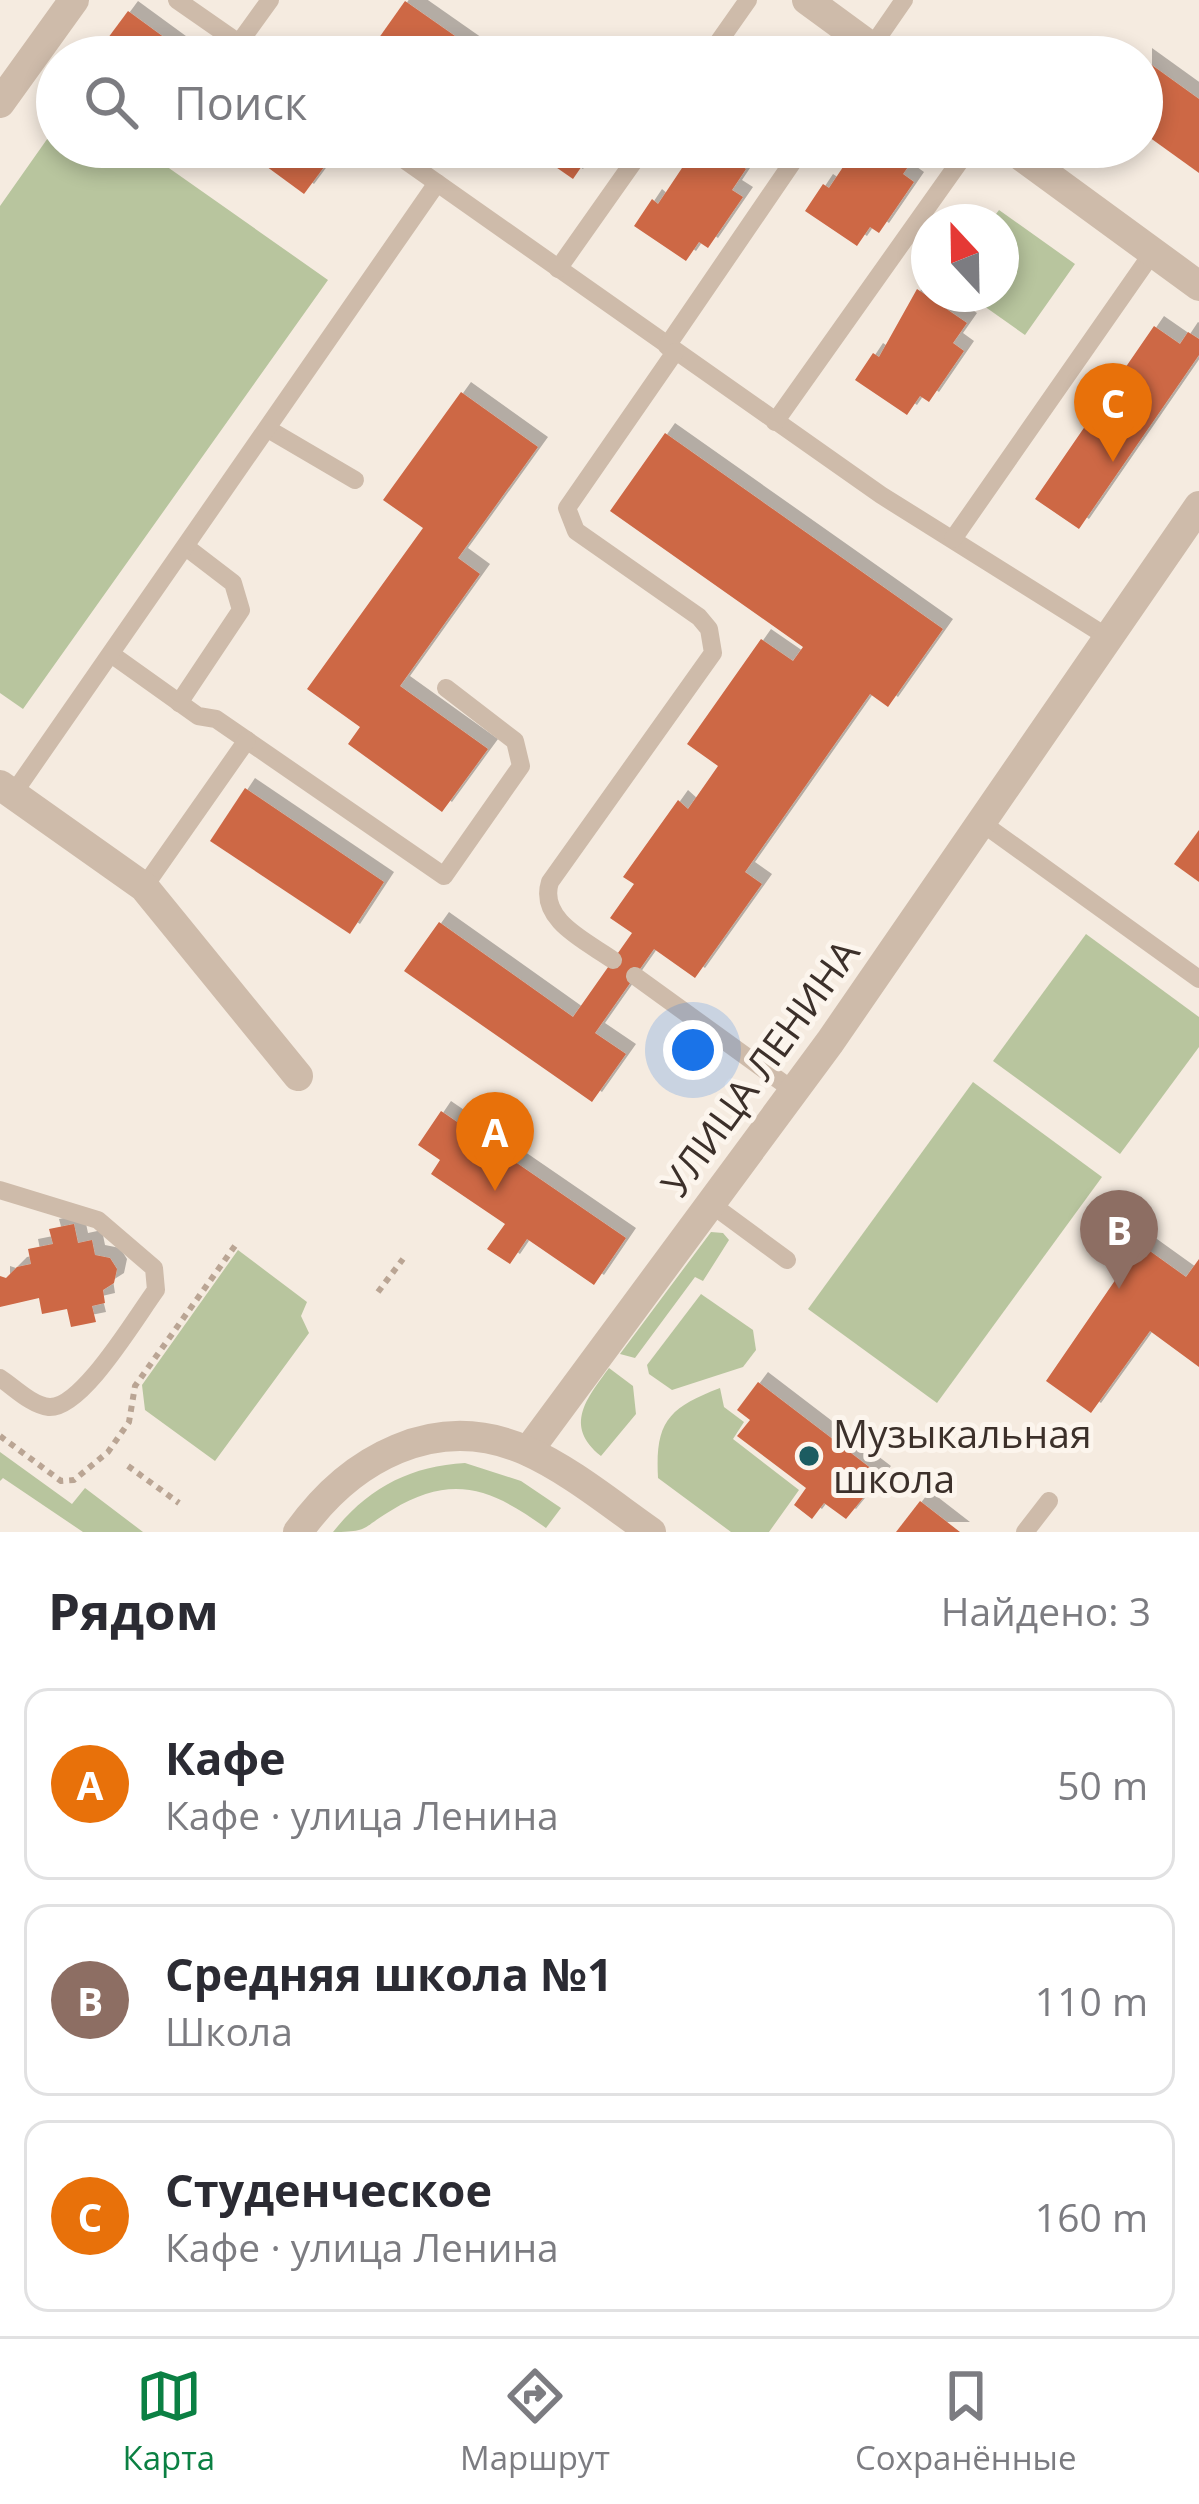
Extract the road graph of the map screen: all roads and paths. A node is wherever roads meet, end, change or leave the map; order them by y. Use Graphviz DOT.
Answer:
graph roads {
  1 [pos="74,0"];
  2 [pos="177,0"];
  3 [pos="270,0"];
  4 [pos="748,0"];
  5 [pos="807,0"];
  6 [pos="904,0"];
  7 [pos="48,36"];
  8 [pos="229,36"];
  9 [pos="244,36"];
  10 [pos="723,36"];
  11 [pos="852,36"];
  12 [pos="884,36"];
  13 [pos="36,53"];
  14 [pos="0,103"];
  15 [pos="416,168"];
  16 [pos="629,168"];
  17 [pos="789,168"];
  18 [pos="955,168"];
  19 [pos="1038,168"];
  20 [pos="437,183"];
  21 [pos="1153,252"];
  22 [pos="558,268"];
  23 [pos="1199,286"];
  24 [pos="671,349"];
  25 [pos="776,422"];
  26 [pos="268,429"];
  27 [pos="355,480"];
  28 [pos="1199,506"];
  29 [pos="953,539"];
  30 [pos="186,548"];
  31 [pos="1109,638"];
  32 [pos="111,654"];
  33 [pos="446,688"];
  34 [pos="179,703"];
  35 [pos="247,740"];
  36 [pos="7,789"];
  37 [pos="982,823"];
  38 [pos="144,887"];
  39 [pos="613,960"];
  40 [pos="635,976"];
  41 [pos="1199,979"];
  42 [pos="298,1076"];
  43 [pos="794,1091"];
  44 [pos="0,1190"];
  45 [pos="711,1204"];
  46 [pos="237,1243"];
  47 [pos="404,1259"];
  48 [pos="787,1260"];
  49 [pos="378,1292"];
  50 [pos="0,1378"];
  51 [pos="0,1436"];
  52 [pos="528,1451"];
  53 [pos="128,1466"];
  54 [pos="1049,1501"];
  55 [pos="178,1503"];
  56 [pos="298,1532"];
  57 [pos="651,1532"];
  58 [pos="1025,1532"];
  1 -- 7 [label="street"];
  2 -- 8 [label="lane"];
  3 -- 9 [label="lane"];
  4 -- 10 [label="lane"];
  5 -- 11 [label="street"];
  6 -- 12 [label="lane"];
  13 -- 14 [label="street"];
  15 -- 20 [label="lane"];
  16 -- 22 [label="lane"];
  17 -- 24 [label="lane"];
  18 -- 25 [label="lane"];
  19 -- 21 [label="street"];
  20 -- 22 [label="lane"];
  20 -- 26 [label="lane"];
  21 -- 23 [label="street"];
  21 -- 29 [label="lane"];
  22 -- 24 [label="lane"];
  24 -- 25 [label="lane"];
  24 -- 39 [label="lane"];
  25 -- 29 [label="lane"];
  26 -- 27 [label="lane"];
  26 -- 30 [label="lane"];
  28 -- 31 [label="street, УЛИЦА ЛЕНИНА"];
  29 -- 31 [label="lane"];
  30 -- 32 [label="lane"];
  30 -- 34 [label="lane"];
  31 -- 37 [label="street, УЛИЦА ЛЕНИНА"];
  32 -- 34 [label="lane"];
  32 -- 36 [label="lane"];
  33 -- 35 [label="lane"];
  34 -- 35 [label="lane"];
  35 -- 38 [label="lane"];
  36 -- 38 [label="street"];
  37 -- 41 [label="lane"];
  37 -- 43 [label="street, УЛИЦА ЛЕНИНА"];
  38 -- 42 [label="street"];
  40 -- 43 [label="lane"];
  43 -- 45 [label="street, УЛИЦА ЛЕНИНА"];
  44 -- 50 [label="lane"];
  45 -- 48 [label="lane"];
  45 -- 52 [label="street, УЛИЦА ЛЕНИНА"];
  46 -- 51 [label="path"];
  47 -- 49 [label="path"];
  52 -- 56 [label="street"];
  52 -- 57 [label="street"];
  53 -- 55 [label="path"];
  54 -- 58 [label="lane"];
}
